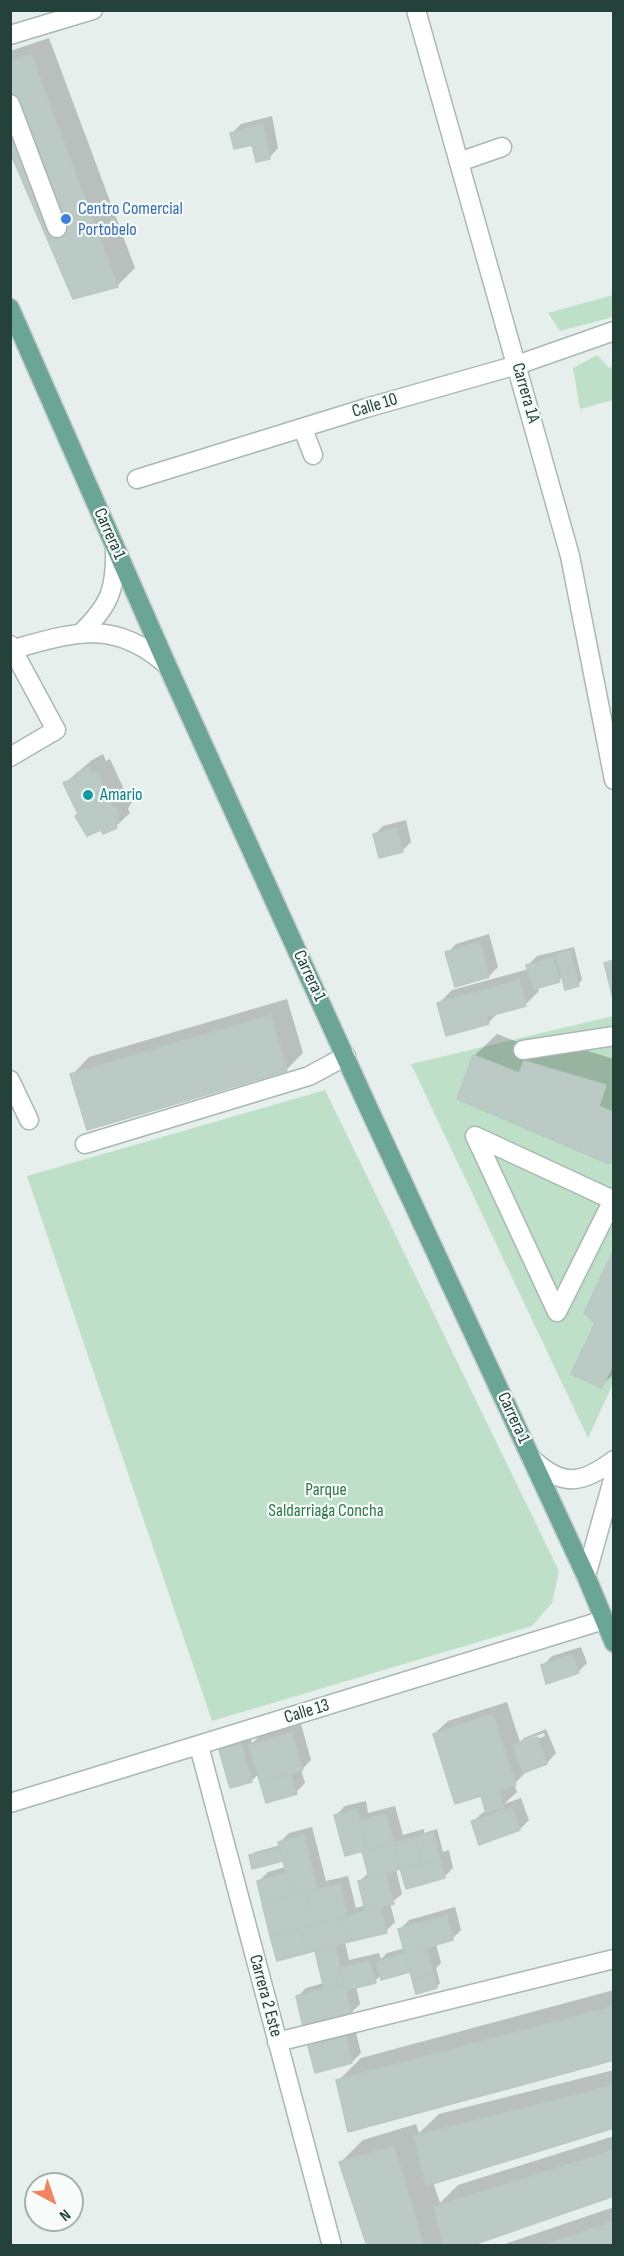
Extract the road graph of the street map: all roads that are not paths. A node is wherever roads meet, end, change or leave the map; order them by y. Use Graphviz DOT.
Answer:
graph roads {
  1 [pos="93,10"];
  2 [pos="416,10"];
  3 [pos="10,35"];
  4 [pos="10,104"];
  5 [pos="502,147"];
  6 [pos="459,162"];
  7 [pos="57,228"];
  8 [pos="10,308"];
  9 [pos="614,331"];
  10 [pos="517,364"];
  11 [pos="303,429"];
  12 [pos="313,455"];
  13 [pos="137,479"];
  14 [pos="115,549"];
  15 [pos="81,633"];
  16 [pos="11,648"];
  17 [pos="167,665"];
  18 [pos="609,733"];
  19 [pos="10,757"];
  20 [pos="614,780"];
  21 [pos="614,1036"];
  22 [pos="523,1050"];
  23 [pos="346,1056"];
  24 [pos="10,1080"];
  25 [pos="29,1120"];
  26 [pos="85,1144"];
  27 [pos="613,1199"];
  28 [pos="531,1458"];
  29 [pos="614,1460"];
  30 [pos="614,1476"];
  31 [pos="586,1576"];
  32 [pos="604,1620"];
  33 [pos="614,1642"];
  34 [pos="199,1746"];
  35 [pos="10,1803"];
  36 [pos="614,1959"];
  37 [pos="277,2042"];
  38 [pos="332,2246"];
  1 -- 3 [label="street"];
  2 -- 6 [label="street, Carrera 1A"];
  4 -- 7 [label="street"];
  5 -- 6 [label="street"];
  6 -- 10 [label="street, Carrera 1A"];
  8 -- 14 [label="main road, Carrera 1"];
  9 -- 10 [label="street, Calle 10"];
  10 -- 11 [label="street, Calle 10"];
  10 -- 18 [label="street, Carrera 1A"];
  11 -- 12 [label="street"];
  11 -- 13 [label="street, Calle 10"];
  14 -- 15 [label="street"];
  14 -- 17 [label="main road, Carrera 1"];
  15 -- 16 [label="street"];
  15 -- 17 [label="street"];
  16 -- 19 [label="street"];
  17 -- 23 [label="main road, Carrera 1"];
  18 -- 20 [label="street, Carrera 1A"];
  21 -- 22 [label="street"];
  23 -- 26 [label="street"];
  23 -- 28 [label="main road, Carrera 1"];
  24 -- 25 [label="street"];
  27 -- 27 [label="street"];
  28 -- 29 [label="street"];
  28 -- 31 [label="main road, Carrera 1"];
  30 -- 31 [label="street"];
  31 -- 32 [label="main road, Carrera 1"];
  32 -- 33 [label="main road, Carrera 1"];
  32 -- 34 [label="street, Calle 13"];
  34 -- 35 [label="street, Calle 13"];
  34 -- 37 [label="street, Carrera 2 Este"];
  36 -- 37 [label="street"];
  37 -- 38 [label="street, Carrera 2 Este"];
}
